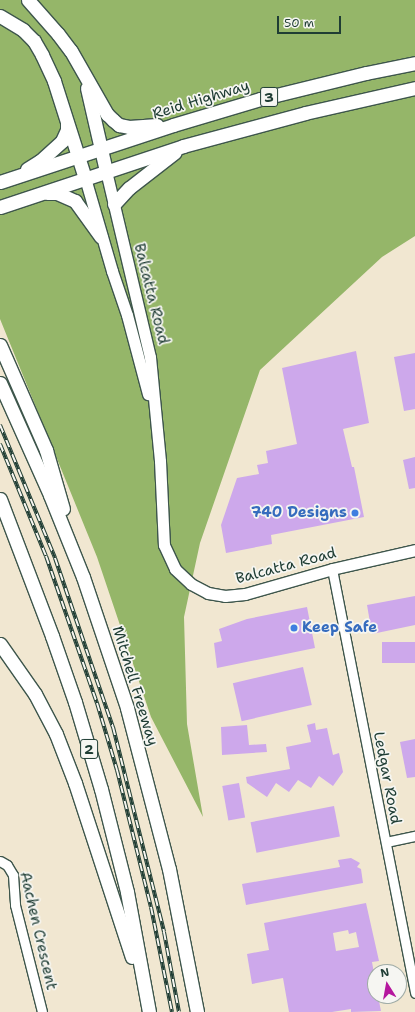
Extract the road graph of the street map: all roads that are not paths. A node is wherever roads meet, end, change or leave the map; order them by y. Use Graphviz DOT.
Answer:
graph roads {
  1 [pos="28,0"];
  2 [pos="0,16"];
  3 [pos="415,63"];
  4 [pos="85,78"];
  5 [pos="415,88"];
  6 [pos="67,121"];
  7 [pos="173,125"];
  8 [pos="183,146"];
  9 [pos="101,149"];
  10 [pos="78,157"];
  11 [pos="106,171"];
  12 [pos="14,177"];
  13 [pos="85,178"];
  14 [pos="0,182"];
  15 [pos="43,193"];
  16 [pos="114,204"];
  17 [pos="0,207"];
  18 [pos="101,237"];
  19 [pos="0,345"];
  20 [pos="0,383"];
  21 [pos="155,425"];
  22 [pos="0,499"];
  23 [pos="415,550"];
  24 [pos="332,569"];
  25 [pos="83,578"];
  26 [pos="0,644"];
  27 [pos="415,836"];
  28 [pos="386,842"];
  29 [pos="0,862"];
  30 [pos="415,994"];
  31 [pos="149,1010"];
  32 [pos="42,1012"];
  33 [pos="197,1012"];
  1 -- 4 [label="highway"];
  2 -- 6 [label="highway"];
  3 -- 7 [label="highway, Reid Highway / 3"];
  4 -- 7 [label="highway"];
  4 -- 9 [label="highway"];
  5 -- 8 [label="highway, 3"];
  6 -- 10 [label="highway"];
  6 -- 12 [label="highway"];
  7 -- 9 [label="highway, Reid Highway / 3"];
  8 -- 11 [label="highway, 3"];
  8 -- 16 [label="highway"];
  9 -- 10 [label="highway, Reid Highway / 3"];
  9 -- 11 [label="highway"];
  10 -- 12 [label="highway, Reid Highway / 3"];
  10 -- 13 [label="highway"];
  11 -- 13 [label="highway, 3"];
  11 -- 16 [label="main road, Balcatta Road"];
  12 -- 14 [label="highway, Reid Highway / 3"];
  13 -- 15 [label="highway, 3"];
  13 -- 18 [label="main road, Balcatta Road"];
  15 -- 17 [label="highway, 3"];
  15 -- 18 [label="highway"];
  16 -- 21 [label="main road, Balcatta Road"];
  18 -- 21 [label="main road, Balcatta Road"];
  19 -- 25 [label="highway"];
  20 -- 25 [label="highway, Mitchell Freeway"];
  21 -- 24 [label="main road, Balcatta Road"];
  22 -- 31 [label="highway, 2"];
  23 -- 24 [label="main road, Balcatta Road"];
  24 -- 28 [label="street, Ledgar Road"];
  25 -- 33 [label="highway, Mitchell Freeway"];
  26 -- 31 [label="highway"];
  27 -- 28 [label="street"];
  28 -- 30 [label="street, Ledgar Road"];
  29 -- 32 [label="street, Aachen Crescent"];
}
